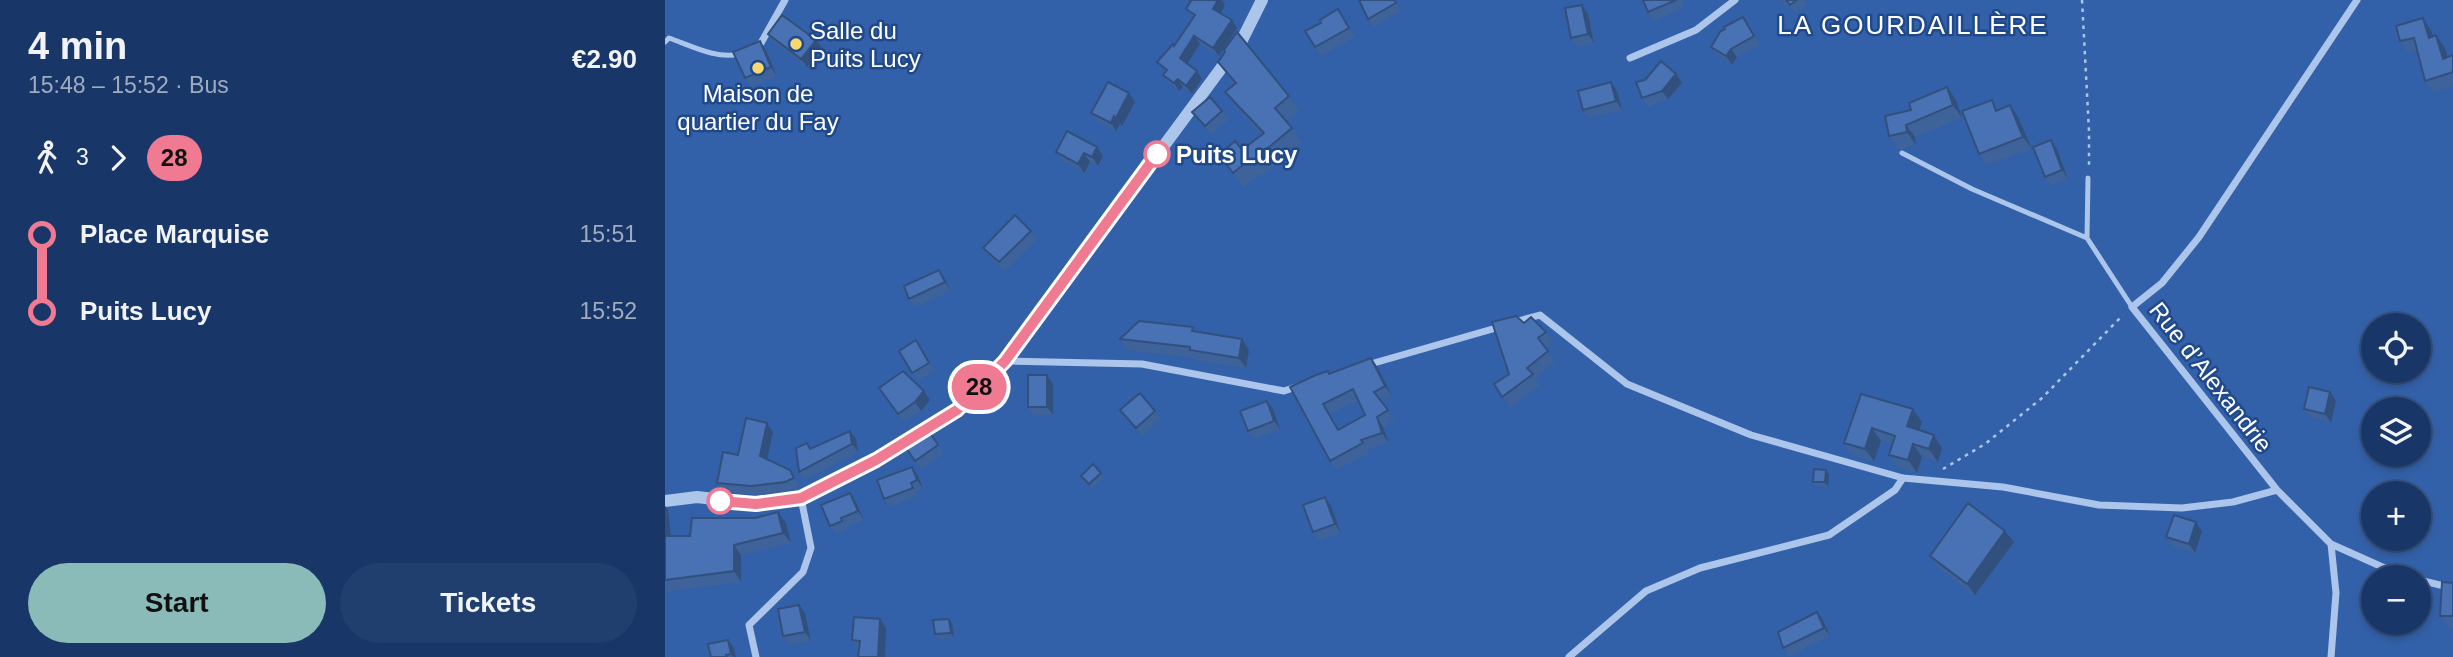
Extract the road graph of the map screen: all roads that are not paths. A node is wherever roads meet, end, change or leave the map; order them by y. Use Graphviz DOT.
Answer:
graph roads {
  1 [pos="785,0"];
  2 [pos="1262,0"];
  3 [pos="1735,0"];
  4 [pos="2357,0"];
  5 [pos="666,38"];
  6 [pos="761,43"];
  7 [pos="752,47"];
  8 [pos="744,51"];
  9 [pos="1630,58"];
  10 [pos="1902,153"];
  11 [pos="2088,178"];
  12 [pos="2087,238"];
  13 [pos="2131,307"];
  14 [pos="1005,361"];
  15 [pos="1359,367"];
  16 [pos="1309,383"];
  17 [pos="1903,478"];
  18 [pos="2277,490"];
  19 [pos="801,498"];
  20 [pos="665,500"];
  21 [pos="2330,544"];
  22 [pos="2378,565"];
  23 [pos="2431,583"];
  24 [pos="2453,588"];
  25 [pos="756,657"];
  26 [pos="1569,657"];
  27 [pos="2331,657"];
  1 -- 6 [label="street"];
  2 -- 14 [label="street"];
  3 -- 9 [label="street"];
  4 -- 13 [label="street, Rue d’Alexandrie"];
  5 -- 8 [label="lane"];
  6 -- 7 [label="lane"];
  10 -- 12 [label="lane"];
  11 -- 12 [label="lane"];
  12 -- 13 [label="lane"];
  13 -- 18 [label="street, Rue d’Alexandrie"];
  14 -- 16 [label="street"];
  14 -- 19 [label="street"];
  15 -- 17 [label="street"];
  17 -- 18 [label="street"];
  17 -- 26 [label="street"];
  18 -- 21 [label="street, Rue d’Alexandrie"];
  19 -- 20 [label="street"];
  19 -- 25 [label="street"];
  21 -- 22 [label="street"];
  21 -- 27 [label="street"];
  23 -- 24 [label="street"];
}
